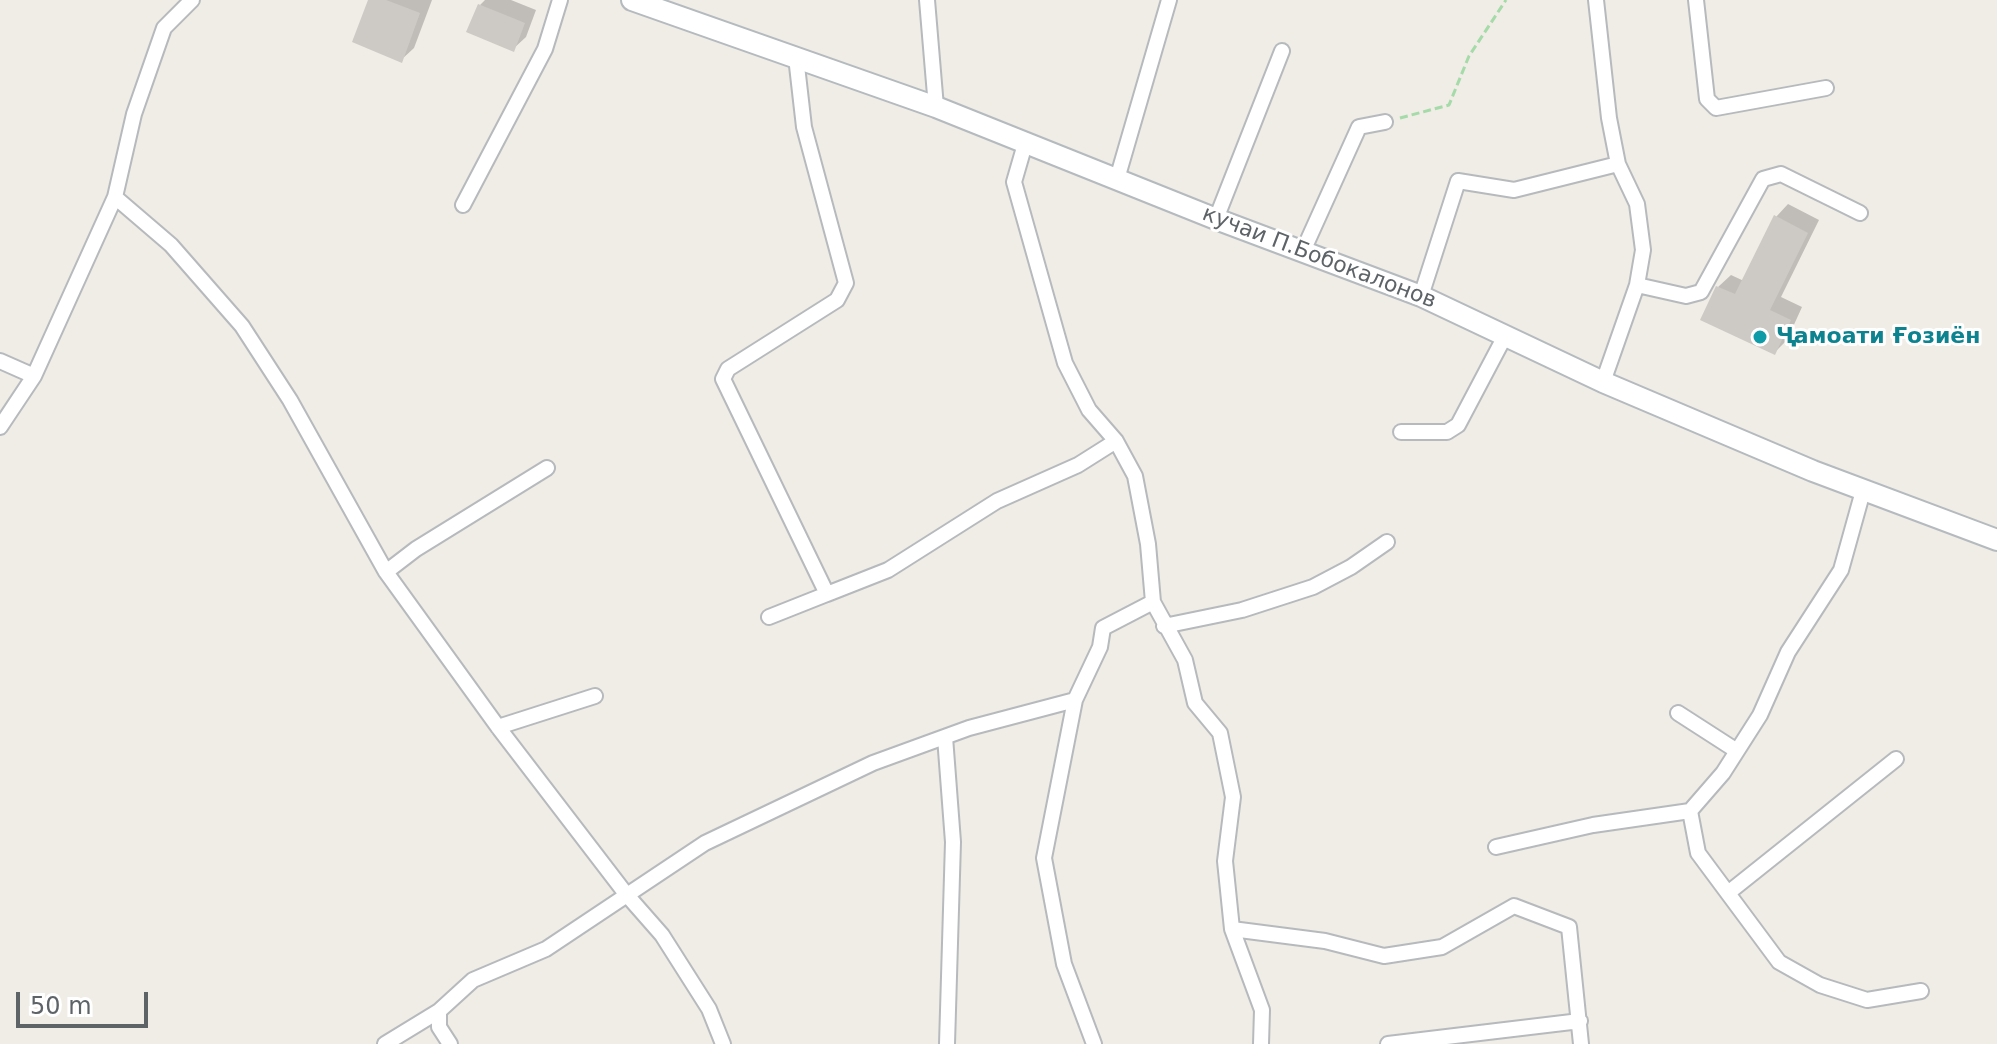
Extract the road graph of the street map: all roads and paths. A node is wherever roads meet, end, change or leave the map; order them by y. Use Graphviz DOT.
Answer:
graph roads {
  1 [pos="192,0"];
  2 [pos="560,0"];
  3 [pos="632,0"];
  4 [pos="927,0"];
  5 [pos="1169,0"];
  6 [pos="1506,0"];
  7 [pos="1596,0"];
  8 [pos="1696,0"];
  9 [pos="1282,51"];
  10 [pos="796,57"];
  11 [pos="1826,88"];
  12 [pos="936,107"];
  13 [pos="1385,122"];
  14 [pos="1025,144"];
  15 [pos="1618,164"];
  16 [pos="1117,179"];
  17 [pos="115,197"];
  18 [pos="463,205"];
  19 [pos="1860,213"];
  20 [pos="1216,219"];
  21 [pos="1303,251"];
  22 [pos="1637,285"];
  23 [pos="1421,296"];
  24 [pos="1505,336"];
  25 [pos="0,361"];
  26 [pos="34,376"];
  27 [pos="1603,382"];
  28 [pos="0,427"];
  29 [pos="1401,432"];
  30 [pos="1116,441"];
  31 [pos="547,468"];
  32 [pos="1863,491"];
  33 [pos="1997,540"];
  34 [pos="1387,542"];
  35 [pos="386,572"];
  36 [pos="827,594"];
  37 [pos="1153,602"];
  38 [pos="769,617"];
  39 [pos="1164,626"];
  40 [pos="595,696"];
  41 [pos="1075,700"];
  42 [pos="1678,713"];
  43 [pos="498,727"];
  44 [pos="945,737"];
  45 [pos="1737,751"];
  46 [pos="1896,759"];
  47 [pos="1690,811"];
  48 [pos="1496,847"];
  49 [pos="1728,893"];
  50 [pos="626,894"];
  51 [pos="1232,929"];
  52 [pos="1921,991"];
  53 [pos="439,1011"];
  54 [pos="1580,1021"];
  55 [pos="385,1044"];
  56 [pos="450,1044"];
  57 [pos="723,1044"];
  58 [pos="947,1044"];
  59 [pos="1094,1044"];
  60 [pos="1261,1044"];
  61 [pos="1388,1044"];
  62 [pos="1581,1044"];
  1 -- 17 [label="street"];
  2 -- 18 [label="street"];
  3 -- 10 [label="main road, кучаи П.Бобокалонов"];
  4 -- 12 [label="street"];
  5 -- 16 [label="street"];
  6 -- 13 [label="path"];
  7 -- 15 [label="street"];
  8 -- 11 [label="street"];
  9 -- 20 [label="street"];
  10 -- 12 [label="main road, кучаи П.Бобокалонов"];
  10 -- 36 [label="street"];
  12 -- 14 [label="main road, кучаи П.Бобокалонов"];
  13 -- 21 [label="street"];
  14 -- 16 [label="main road, кучаи П.Бобокалонов"];
  14 -- 30 [label="street"];
  15 -- 22 [label="street"];
  15 -- 23 [label="street"];
  16 -- 20 [label="main road, кучаи П.Бобокалонов"];
  17 -- 26 [label="street"];
  17 -- 35 [label="street"];
  19 -- 22 [label="street"];
  20 -- 21 [label="main road, кучаи П.Бобокалонов"];
  21 -- 23 [label="main road, кучаи П.Бобокалонов"];
  22 -- 27 [label="street"];
  23 -- 24 [label="main road, кучаи П.Бобокалонов"];
  24 -- 27 [label="main road, кучаи П.Бобокалонов"];
  24 -- 29 [label="street"];
  25 -- 26 [label="street"];
  26 -- 28 [label="street"];
  27 -- 32 [label="main road, кучаи П.Бобокалонов"];
  30 -- 36 [label="street"];
  30 -- 37 [label="street"];
  31 -- 35 [label="street"];
  32 -- 33 [label="main road, кучаи П.Бобокалонов"];
  32 -- 45 [label="street"];
  34 -- 39 [label="street"];
  35 -- 43 [label="street"];
  36 -- 38 [label="street"];
  37 -- 39 [label="street"];
  37 -- 41 [label="street"];
  39 -- 51 [label="street"];
  40 -- 43 [label="street"];
  41 -- 44 [label="street"];
  41 -- 59 [label="street"];
  42 -- 45 [label="street"];
  43 -- 50 [label="street"];
  44 -- 50 [label="street"];
  44 -- 58 [label="street"];
  45 -- 47 [label="street"];
  46 -- 49 [label="street"];
  47 -- 48 [label="street"];
  47 -- 49 [label="street"];
  49 -- 52 [label="street"];
  50 -- 53 [label="street"];
  50 -- 57 [label="street"];
  51 -- 54 [label="street"];
  51 -- 60 [label="street"];
  53 -- 55 [label="street"];
  53 -- 56 [label="street"];
  54 -- 61 [label="street"];
  54 -- 62 [label="street"];
}
